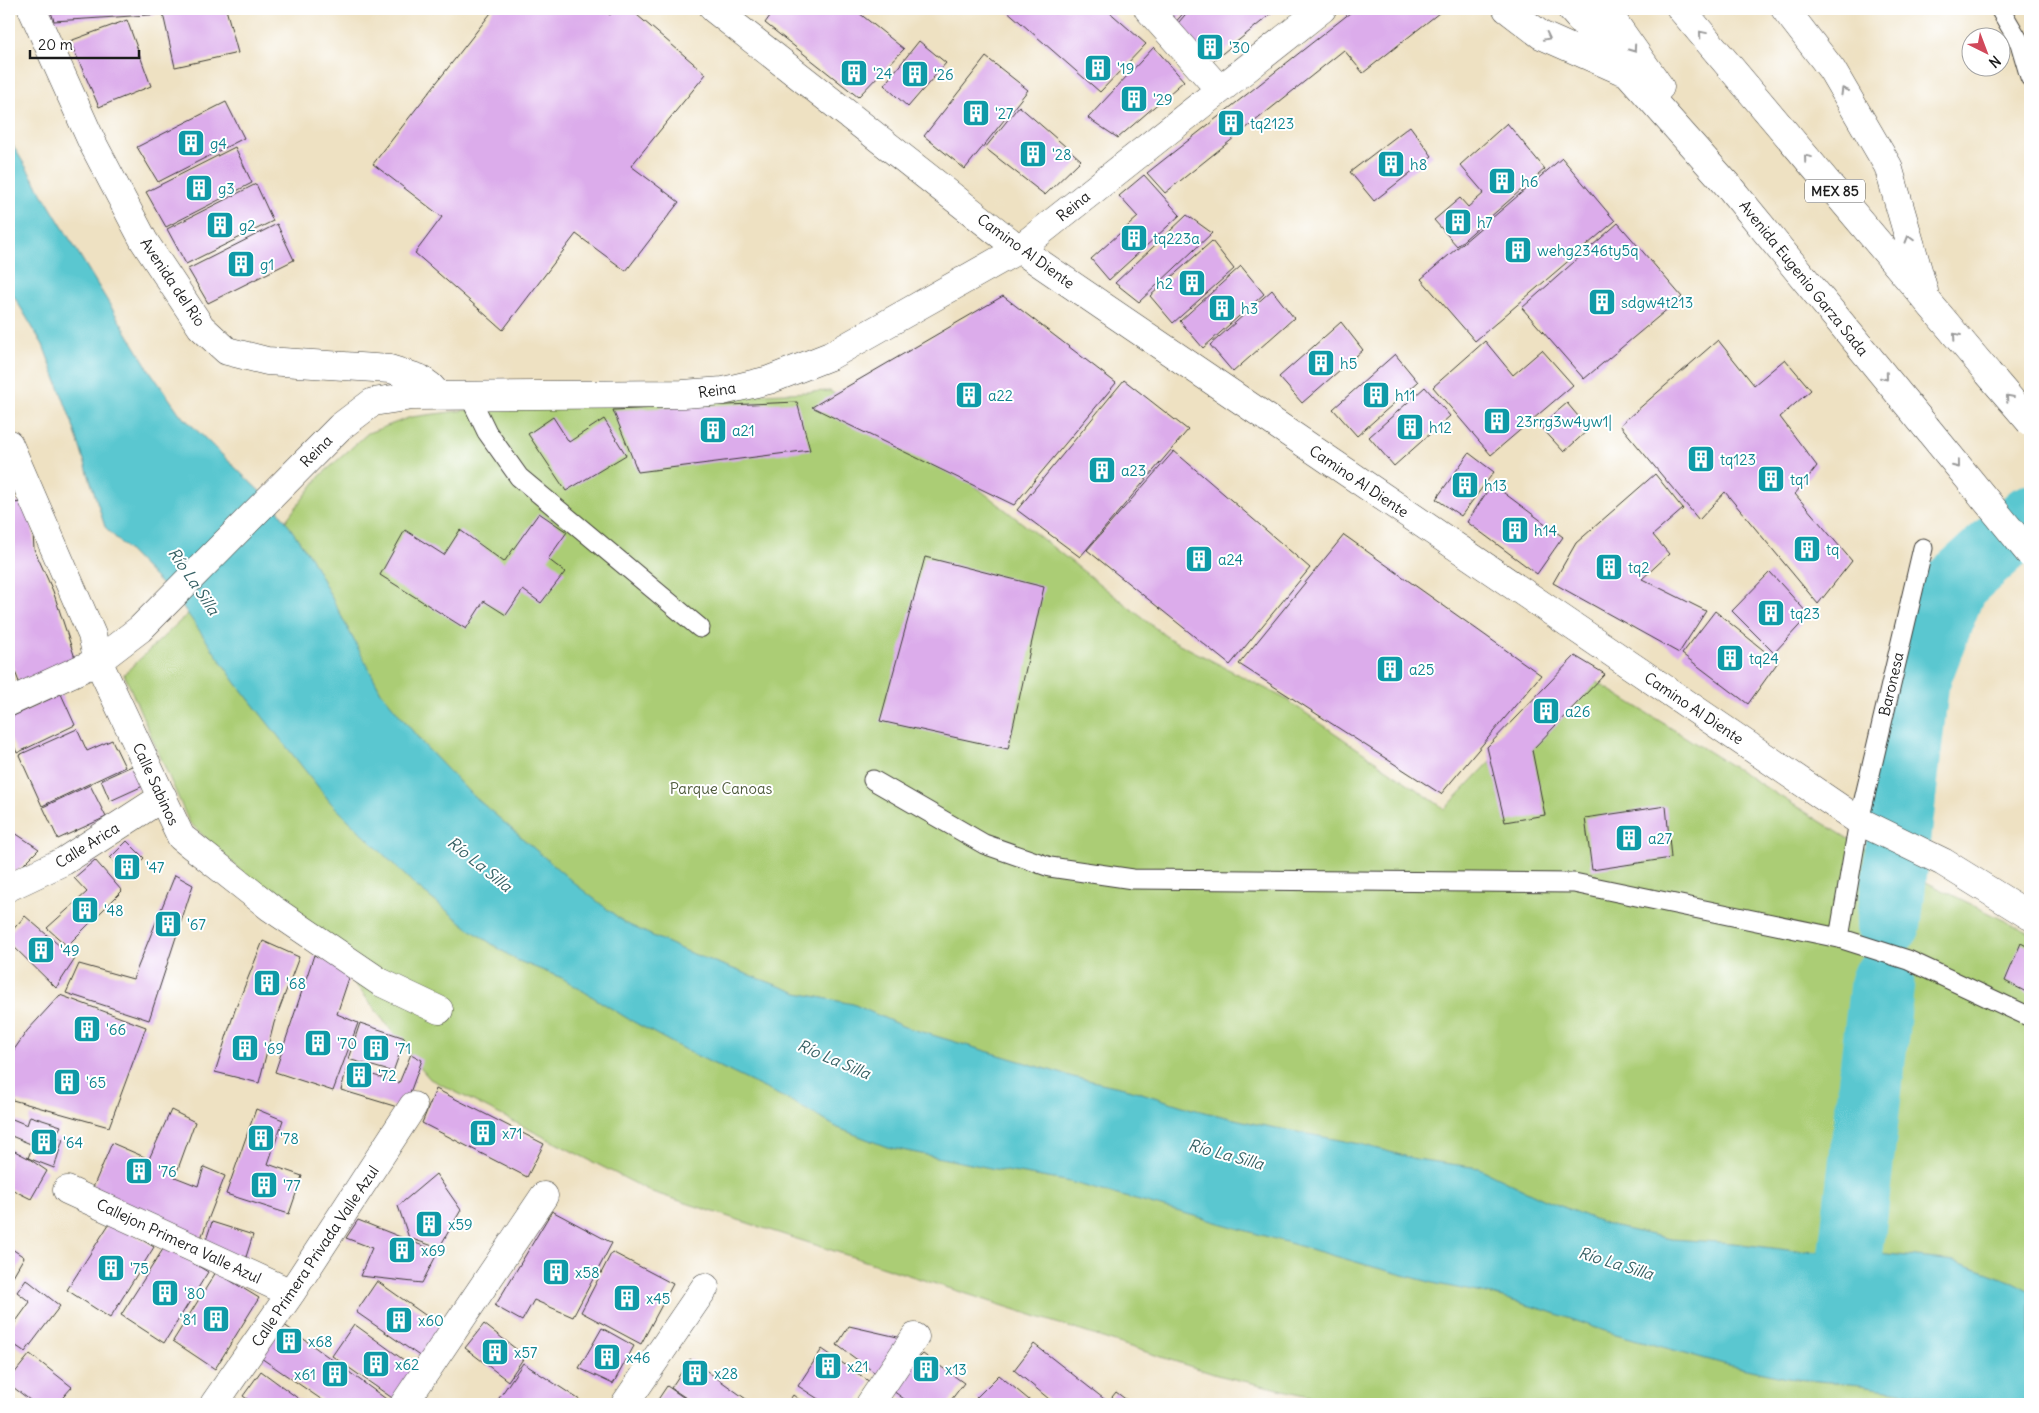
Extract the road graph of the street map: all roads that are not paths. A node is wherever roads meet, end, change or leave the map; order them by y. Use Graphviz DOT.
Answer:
graph roads {
  1 [pos="32,9"];
  2 [pos="714,9"];
  3 [pos="1148,9"];
  4 [pos="1322,9"];
  5 [pos="1507,9"];
  6 [pos="1571,9"];
  7 [pos="1605,9"];
  8 [pos="1681,9"];
  9 [pos="1785,9"];
  10 [pos="2000,9"];
  11 [pos="1627,73"];
  12 [pos="2030,77"];
  13 [pos="1219,89"];
  14 [pos="1731,189"];
  15 [pos="1020,249"];
  16 [pos="1927,302"];
  17 [pos="438,395"];
  18 [pos="469,396"];
  19 [pos="2030,422"];
  20 [pos="9,444"];
  21 [pos="1923,548"];
  22 [pos="2030,554"];
  23 [pos="700,628"];
  24 [pos="98,661"];
  25 [pos="9,702"];
  26 [pos="872,780"];
  27 [pos="163,797"];
  28 [pos="1860,821"];
  29 [pos="9,887"];
  30 [pos="2030,916"];
  31 [pos="1839,938"];
  32 [pos="439,1010"];
  33 [pos="2030,1017"];
  34 [pos="413,1106"];
  35 [pos="67,1190"];
  36 [pos="544,1196"];
  37 [pos="705,1287"];
  38 [pos="291,1293"];
  39 [pos="915,1337"];
  40 [pos="214,1404"];
  41 [pos="404,1404"];
  42 [pos="624,1404"];
  43 [pos="870,1404"];
  1 -- 17 [label="main road, Avenida del Rio"];
  2 -- 15 [label="main road, Camino Al Diente"];
  3 -- 13 [label="main road"];
  4 -- 13 [label="main road, Reina"];
  5 -- 11 [label="main road, one-way"];
  6 -- 11 [label="main road, Avenida Eugenio Garza Sada"];
  7 -- 14 [label="main road, one-way"];
  16 -- 8 [label="main road, MEX 85, one-way"];
  16 -- 9 [label="main road, one-way"];
  10 -- 12 [label="lane"];
  11 -- 14 [label="main road, Avenida Eugenio Garza Sada"];
  13 -- 15 [label="main road, Reina"];
  14 -- 22 [label="main road, Avenida Eugenio Garza Sada, one-way, bridge"];
  15 -- 18 [label="main road, Reina"];
  15 -- 28 [label="main road, Camino Al Diente"];
  19 -- 16 [label="main road, MEX 85, one-way, bridge"];
  17 -- 18 [label="main road, Reina"];
  17 -- 24 [label="main road, Reina"];
  18 -- 23 [label="lane"];
  20 -- 24 [label="main road, Calle Sabinos"];
  21 -- 28 [label="lane, Baronesa"];
  24 -- 25 [label="main road, Reina"];
  24 -- 27 [label="main road, Calle Sabinos"];
  26 -- 31 [label="lane"];
  27 -- 29 [label="main road, Calle Arica"];
  27 -- 32 [label="main road, Calle Sabinos"];
  28 -- 30 [label="main road, Camino Al Diente"];
  28 -- 31 [label="lane, Baronesa"];
  31 -- 33 [label="lane"];
  34 -- 38 [label="main road, Calle Primera Privada Valle Azul"];
  35 -- 38 [label="main road, Callejon Primera Valle Azul"];
  36 -- 41 [label="main road"];
  37 -- 42 [label="main road"];
  38 -- 40 [label="main road, Calle Primera Privada Valle Azul"];
  39 -- 43 [label="main road"];
}
